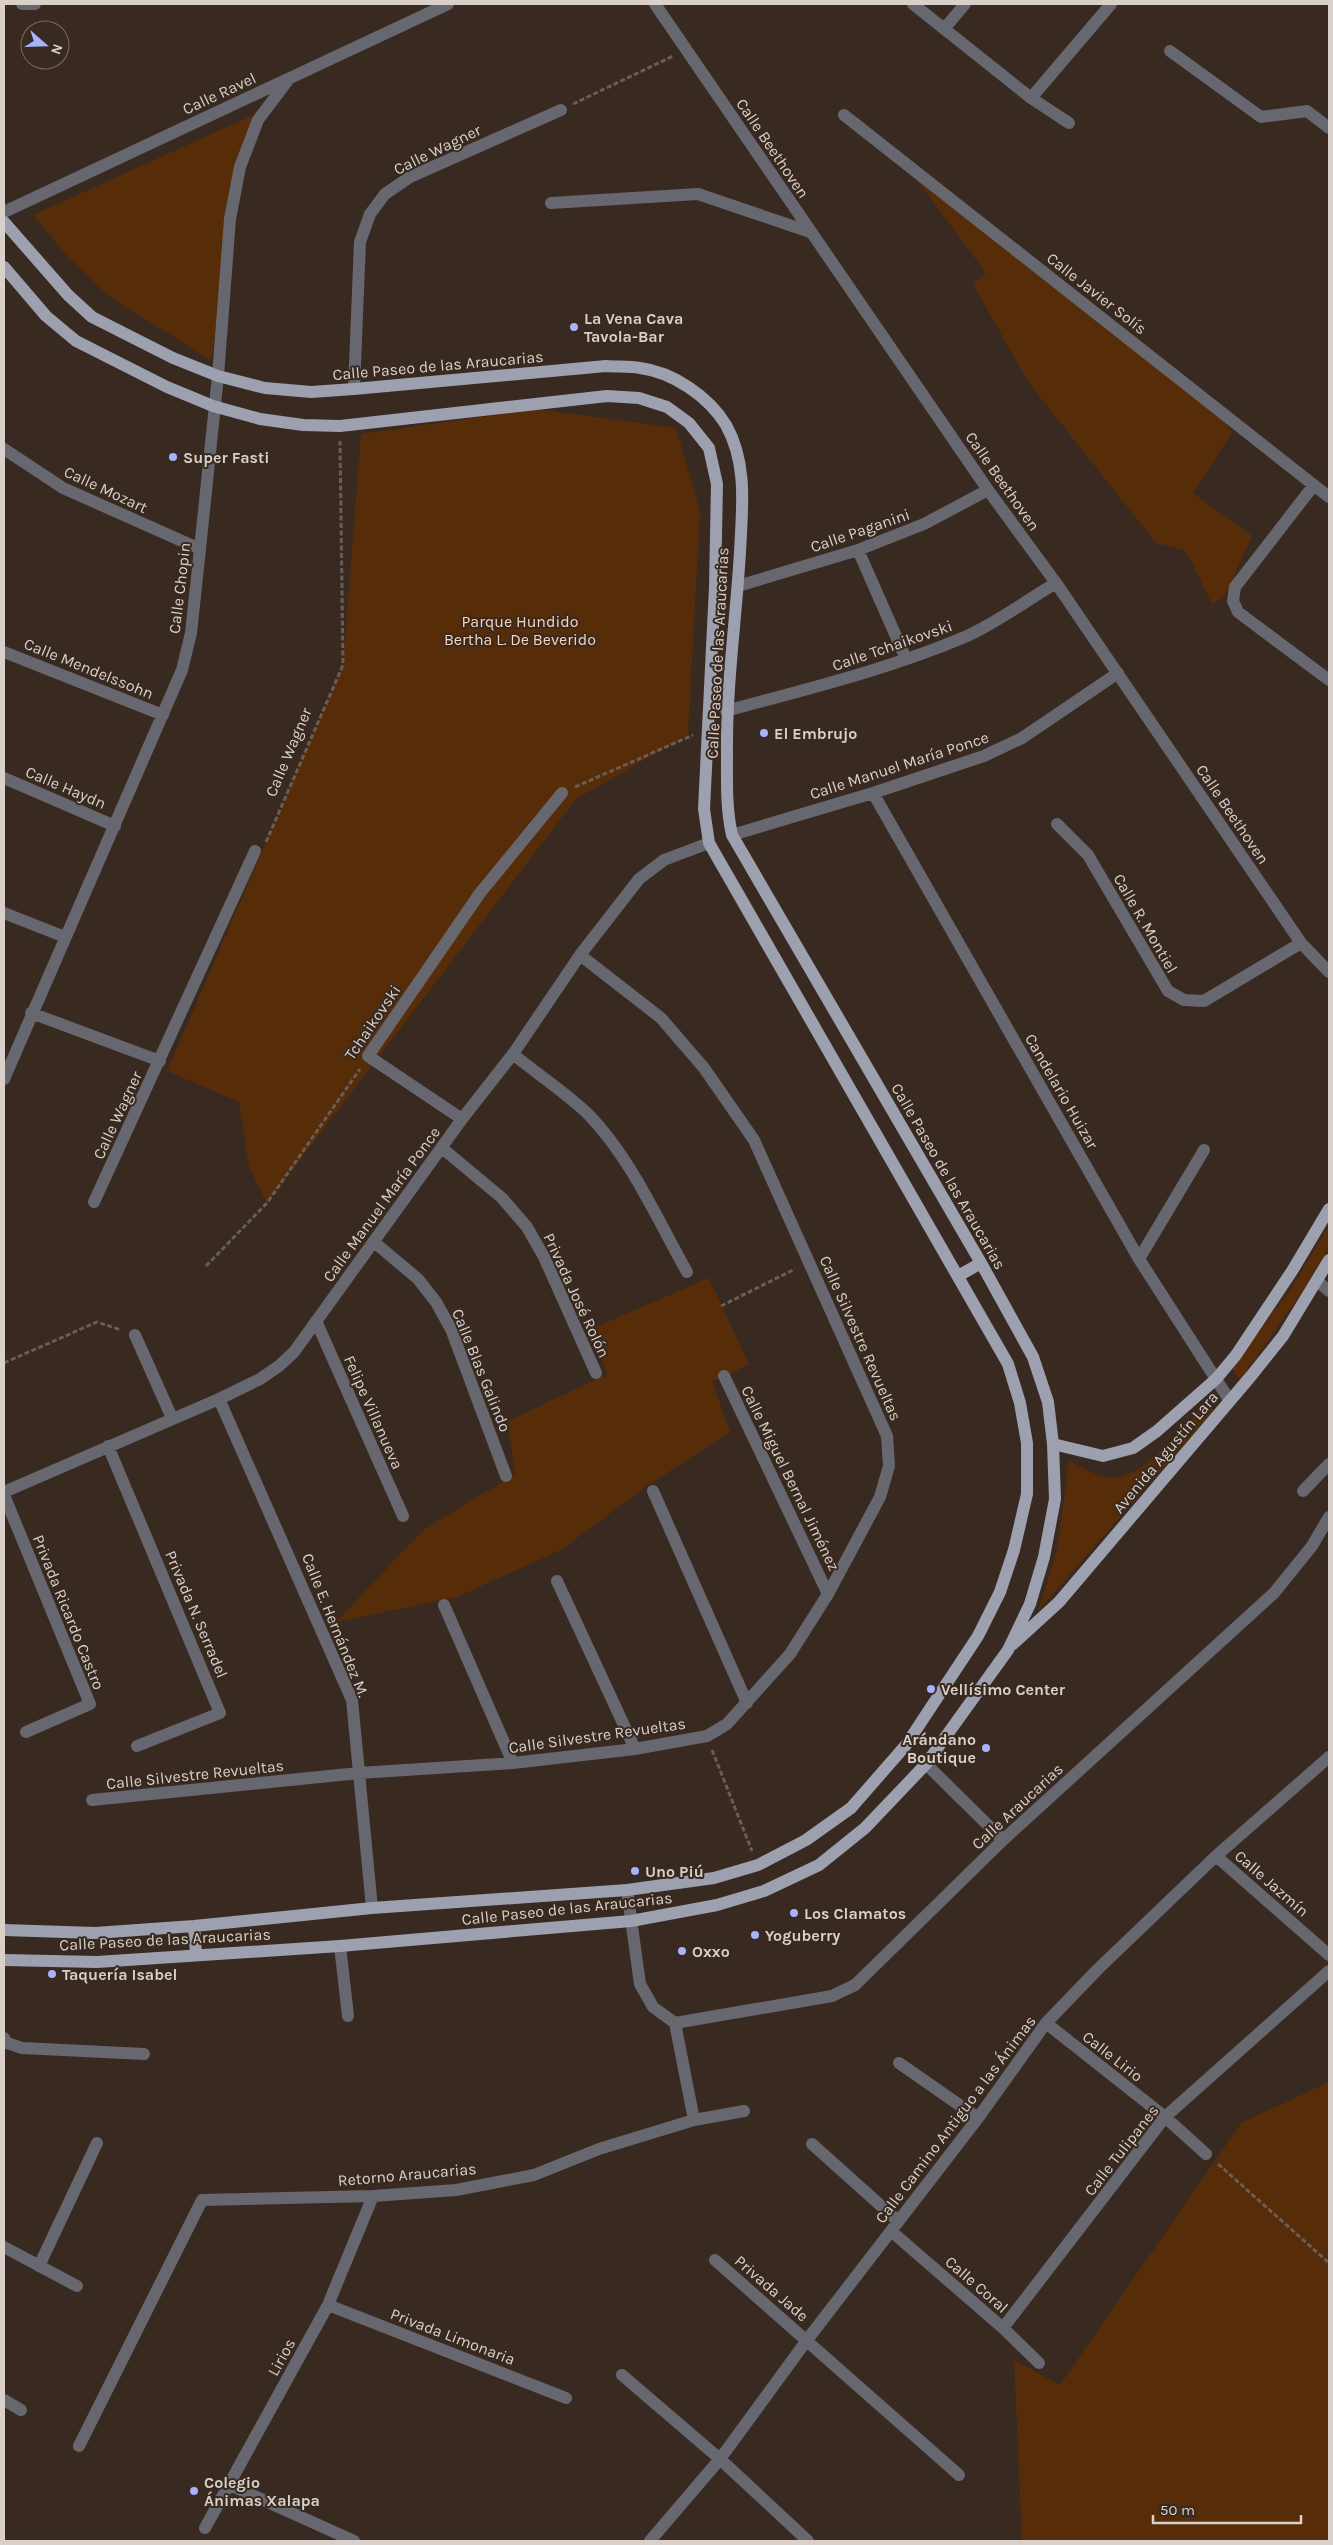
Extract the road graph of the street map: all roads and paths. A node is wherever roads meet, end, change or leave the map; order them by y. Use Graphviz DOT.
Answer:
graph roads {
  1 [pos="22,4"];
  2 [pos="34,4"];
  3 [pos="448,4"];
  4 [pos="655,4"];
  5 [pos="914,4"];
  6 [pos="965,4"];
  7 [pos="1111,4"];
  8 [pos="944,28"];
  9 [pos="686,50"];
  10 [pos="1170,51"];
  11 [pos="289,79"];
  12 [pos="1031,98"];
  13 [pos="561,110"];
  14 [pos="844,115"];
  15 [pos="1069,123"];
  16 [pos="1329,128"];
  17 [pos="551,202"];
  18 [pos="4,212"];
  19 [pos="4,222"];
  20 [pos="810,232"];
  21 [pos="4,267"];
  22 [pos="218,376"];
  23 [pos="354,389"];
  24 [pos="213,406"];
  25 [pos="340,426"];
  26 [pos="4,449"];
  27 [pos="1314,486"];
  28 [pos="988,490"];
  29 [pos="1329,496"];
  30 [pos="200,549"];
  31 [pos="858,550"];
  32 [pos="1056,583"];
  33 [pos="738,586"];
  34 [pos="4,652"];
  35 [pos="906,659"];
  36 [pos="1118,674"];
  37 [pos="1329,680"];
  38 [pos="726,711"];
  39 [pos="163,715"];
  40 [pos="708,729"];
  41 [pos="4,778"];
  42 [pos="562,793"];
  43 [pos="874,793"];
  44 [pos="1057,824"];
  45 [pos="115,826"];
  46 [pos="732,835"];
  47 [pos="709,843"];
  48 [pos="260,848"];
  49 [pos="4,913"];
  50 [pos="65,937"];
  51 [pos="1301,943"];
  52 [pos="580,955"];
  53 [pos="1329,972"];
  54 [pos="31,1013"];
  55 [pos="513,1054"];
  56 [pos="368,1056"];
  57 [pos="160,1061"];
  58 [pos="4,1078"];
  59 [pos="462,1120"];
  60 [pos="442,1148"];
  61 [pos="1204,1150"];
  62 [pos="94,1202"];
  63 [pos="1329,1210"];
  64 [pos="374,1242"];
  65 [pos="1139,1259"];
  66 [pos="1329,1260"];
  67 [pos="809,1262"];
  68 [pos="981,1264"];
  69 [pos="206,1266"];
  70 [pos="687,1272"];
  71 [pos="958,1276"];
  72 [pos="1317,1281"];
  73 [pos="1329,1291"];
  74 [pos="721,1306"];
  75 [pos="316,1321"];
  76 [pos="135,1335"];
  77 [pos="4,1363"];
  78 [pos="596,1373"];
  79 [pos="724,1376"];
  80 [pos="1216,1379"];
  81 [pos="219,1399"];
  82 [pos="1230,1401"];
  83 [pos="172,1418"];
  84 [pos="1053,1444"];
  85 [pos="108,1446"];
  86 [pos="1329,1464"];
  87 [pos="506,1476"];
  88 [pos="653,1491"];
  89 [pos="1303,1491"];
  90 [pos="4,1493"];
  91 [pos="403,1516"];
  92 [pos="1329,1517"];
  93 [pos="557,1581"];
  94 [pos="828,1594"];
  95 [pos="444,1605"];
  96 [pos="1008,1650"];
  97 [pos="746,1703"];
  98 [pos="26,1732"];
  99 [pos="707,1736"];
  100 [pos="137,1746"];
  101 [pos="635,1749"];
  102 [pos="1329,1757"];
  103 [pos="514,1763"];
  104 [pos="926,1764"];
  105 [pos="359,1773"];
  106 [pos="92,1800"];
  107 [pos="1003,1840"];
  108 [pos="1216,1856"];
  109 [pos="758,1865"];
  110 [pos="627,1890"];
  111 [pos="372,1908"];
  112 [pos="631,1921"];
  113 [pos="194,1926"];
  114 [pos="4,1930"];
  115 [pos="340,1946"];
  116 [pos="196,1954"];
  117 [pos="1329,1955"];
  118 [pos="4,1960"];
  119 [pos="4,1970"];
  120 [pos="1329,1971"];
  121 [pos="348,2016"];
  122 [pos="1046,2023"];
  123 [pos="674,2024"];
  124 [pos="6,2041"];
  125 [pos="144,2054"];
  126 [pos="899,2064"];
  127 [pos="744,2111"];
  128 [pos="1165,2117"];
  129 [pos="978,2118"];
  130 [pos="694,2120"];
  131 [pos="97,2143"];
  132 [pos="812,2144"];
  133 [pos="1206,2154"];
  134 [pos="373,2196"];
  135 [pos="895,2226"];
  136 [pos="4,2246"];
  137 [pos="715,2260"];
  138 [pos="1329,2263"];
  139 [pos="39,2266"];
  140 [pos="77,2286"];
  141 [pos="328,2305"];
  142 [pos="1003,2328"];
  143 [pos="807,2340"];
  144 [pos="1039,2363"];
  145 [pos="622,2375"];
  146 [pos="566,2398"];
  147 [pos="4,2400"];
  148 [pos="21,2410"];
  149 [pos="79,2446"];
  150 [pos="720,2459"];
  151 [pos="959,2475"];
  152 [pos="230,2485"];
  153 [pos="204,2528"];
  154 [pos="354,2541"];
  155 [pos="650,2541"];
  156 [pos="808,2541"];
  1 -- 2 [label="street"];
  3 -- 11 [label="street, Calle Ravel"];
  4 -- 9 [label="street, Calle Beethoven"];
  5 -- 8 [label="street"];
  6 -- 8 [label="street"];
  7 -- 12 [label="street"];
  8 -- 12 [label="street"];
  9 -- 13 [label="path"];
  9 -- 20 [label="street, Calle Beethoven"];
  10 -- 16 [label="street"];
  11 -- 18 [label="street, Calle Ravel"];
  11 -- 22 [label="street, Calle Chopin"];
  12 -- 15 [label="street"];
  13 -- 23 [label="street, Calle Wagner"];
  14 -- 27 [label="street, Calle Javier Solís"];
  17 -- 20 [label="street"];
  19 -- 22 [label="main road, Calle Paseo de las Araucarias"];
  20 -- 28 [label="street, Calle Beethoven"];
  21 -- 24 [label="main road, Calle Paseo de las Araucarias"];
  22 -- 23 [label="main road, Calle Paseo de las Araucarias"];
  22 -- 24 [label="street, Calle Chopin"];
  23 -- 33 [label="main road, Calle Paseo de las Araucarias"];
  24 -- 25 [label="main road, Calle Paseo de las Araucarias"];
  24 -- 30 [label="street, Calle Chopin"];
  25 -- 40 [label="main road, Calle Paseo de las Araucarias"];
  25 -- 48 [label="path, Calle Wagner"];
  26 -- 30 [label="street, Calle Mozart"];
  27 -- 29 [label="street, Calle Javier Solís"];
  27 -- 37 [label="street"];
  28 -- 31 [label="street, Calle Paganini"];
  28 -- 32 [label="street, Calle Beethoven"];
  30 -- 39 [label="street, Calle Chopin"];
  31 -- 33 [label="street, Calle Paganini"];
  31 -- 35 [label="street"];
  32 -- 35 [label="street, Calle Tchaikovski"];
  32 -- 36 [label="street, Calle Beethoven"];
  33 -- 38 [label="main road, Calle Paseo de las Araucarias"];
  34 -- 39 [label="street, Calle Mendelssohn"];
  35 -- 38 [label="street, Calle Tchaikovski"];
  36 -- 43 [label="street, Calle Manuel María Ponce"];
  36 -- 51 [label="street, Calle Beethoven"];
  38 -- 46 [label="main road, Calle Paseo de las Araucarias"];
  39 -- 45 [label="street, Calle Chopin"];
  40 -- 42 [label="path"];
  40 -- 47 [label="main road, Calle Paseo de las Araucarias"];
  41 -- 45 [label="street, Calle Haydn"];
  42 -- 56 [label="street, Tchaikovski"];
  43 -- 46 [label="street, Calle Manuel María Ponce"];
  43 -- 65 [label="street, Candelario Huizar"];
  44 -- 51 [label="street, Calle R. Montiel"];
  45 -- 50 [label="street, Calle Chopin"];
  46 -- 68 [label="main road, Calle Paseo de las Araucarias"];
  47 -- 52 [label="street, Calle Manuel María Ponce"];
  47 -- 71 [label="main road, Calle Paseo de las Araucarias"];
  48 -- 57 [label="street, Calle Wagner"];
  49 -- 50 [label="street"];
  50 -- 54 [label="street, Calle Chopin"];
  51 -- 53 [label="street, Calle Beethoven"];
  52 -- 55 [label="street, Calle Manuel María Ponce"];
  52 -- 67 [label="street, Calle Silvestre Revueltas"];
  54 -- 57 [label="street"];
  54 -- 58 [label="street, Calle Chopin"];
  55 -- 59 [label="street, Calle Manuel María Ponce"];
  55 -- 70 [label="street"];
  56 -- 59 [label="street"];
  56 -- 69 [label="path, Tchaikovski"];
  57 -- 62 [label="street, Calle Wagner"];
  59 -- 60 [label="street, Calle Manuel María Ponce"];
  60 -- 64 [label="street, Calle Manuel María Ponce"];
  60 -- 78 [label="street, Privada José Rolón"];
  61 -- 65 [label="street"];
  63 -- 80 [label="main road, Avenida Agustín Lara"];
  64 -- 75 [label="street, Calle Manuel María Ponce"];
  64 -- 87 [label="street, Calle Blas Galindo"];
  65 -- 80 [label="street, Candelario Huizar"];
  66 -- 72 [label="main road, Avenida Agustín Lara"];
  67 -- 74 [label="path"];
  67 -- 94 [label="street, Calle Silvestre Revueltas"];
  68 -- 71 [label="main road"];
  68 -- 84 [label="main road, Calle Paseo de las Araucarias"];
  71 -- 109 [label="main road, Calle Paseo de las Araucarias"];
  72 -- 73 [label="street"];
  72 -- 82 [label="main road, Avenida Agustín Lara"];
  75 -- 81 [label="street, Calle Manuel María Ponce"];
  75 -- 91 [label="street, Felipe Villanueva"];
  76 -- 77 [label="path"];
  76 -- 83 [label="street"];
  79 -- 94 [label="street, Calle Miguel Bernal Jiménez"];
  80 -- 82 [label="street, Candelario Huizar"];
  80 -- 84 [label="main road, Avenida Agustín Lara"];
  81 -- 83 [label="street, Calle Manuel María Ponce"];
  81 -- 105 [label="street, Calle E. Hernández M."];
  82 -- 96 [label="main road, Avenida Agustín Lara"];
  83 -- 85 [label="street, Calle Manuel María Ponce"];
  84 -- 96 [label="main road, Calle Paseo de las Araucarias"];
  85 -- 90 [label="street, Calle Manuel María Ponce"];
  85 -- 100 [label="street, Privada N. Serradel"];
  86 -- 89 [label="street"];
  88 -- 97 [label="street"];
  90 -- 98 [label="street, Privada Ricardo Castro"];
  92 -- 107 [label="street, Calle Araucarias"];
  93 -- 101 [label="street"];
  94 -- 97 [label="street, Calle Silvestre Revueltas"];
  95 -- 103 [label="street"];
  96 -- 104 [label="main road, Calle Paseo de las Araucarias"];
  97 -- 99 [label="street, Calle Silvestre Revueltas"];
  99 -- 101 [label="street, Calle Silvestre Revueltas"];
  99 -- 109 [label="path"];
  101 -- 103 [label="street, Calle Silvestre Revueltas"];
  102 -- 108 [label="street, Calle Camino Antiguo a las Ánimas"];
  103 -- 105 [label="street, Calle Silvestre Revueltas"];
  104 -- 107 [label="street"];
  104 -- 112 [label="main road, Calle Paseo de las Araucarias"];
  105 -- 106 [label="street, Calle Silvestre Revueltas"];
  105 -- 111 [label="street, Calle E. Hernández M."];
  107 -- 123 [label="street, Calle Araucarias"];
  108 -- 117 [label="street, Calle Jazmín"];
  108 -- 122 [label="street, Calle Camino Antiguo a las Ánimas"];
  109 -- 110 [label="main road, Calle Paseo de las Araucarias"];
  110 -- 111 [label="main road, Calle Paseo de las Araucarias"];
  110 -- 112 [label="street"];
  111 -- 113 [label="main road, Calle Paseo de las Araucarias"];
  112 -- 115 [label="main road, Calle Paseo de las Araucarias"];
  112 -- 123 [label="street"];
  113 -- 114 [label="main road, Calle Paseo de las Araucarias"];
  113 -- 116 [label="main road"];
  115 -- 116 [label="main road, Calle Paseo de las Araucarias"];
  115 -- 121 [label="street"];
  116 -- 118 [label="main road, Calle Paseo de las Araucarias"];
  118 -- 119 [label="street"];
  120 -- 128 [label="street, Calle Tulipanes"];
  122 -- 128 [label="street, Calle Lirio"];
  122 -- 129 [label="street, Calle Camino Antiguo a las Ánimas"];
  123 -- 130 [label="street"];
  124 -- 125 [label="street"];
  126 -- 129 [label="street"];
  127 -- 130 [label="street, Retorno Araucarias"];
  128 -- 133 [label="street, Calle Lirio"];
  128 -- 142 [label="street, Calle Tulipanes"];
  129 -- 135 [label="street, Calle Camino Antiguo a las Ánimas"];
  130 -- 134 [label="street, Retorno Araucarias"];
  131 -- 139 [label="street"];
  132 -- 135 [label="street, Calle Coral"];
  133 -- 138 [label="path"];
  134 -- 141 [label="street, Lirios"];
  134 -- 149 [label="street, Retorno Araucarias"];
  135 -- 142 [label="street, Calle Coral"];
  135 -- 143 [label="street, Calle Camino Antiguo a las Ánimas"];
  136 -- 139 [label="street"];
  137 -- 143 [label="street, Privada Jade"];
  139 -- 140 [label="street"];
  141 -- 146 [label="street, Privada Limonaria"];
  141 -- 152 [label="street, Lirios"];
  142 -- 144 [label="street, Calle Coral"];
  143 -- 150 [label="street, Calle Camino Antiguo a las Ánimas"];
  143 -- 151 [label="street, Privada Jade"];
  145 -- 150 [label="street"];
  147 -- 148 [label="street"];
  150 -- 155 [label="street, Calle Camino Antiguo a las Ánimas"];
  150 -- 156 [label="street"];
  152 -- 153 [label="street, Lirios"];
  152 -- 154 [label="street"];
}
